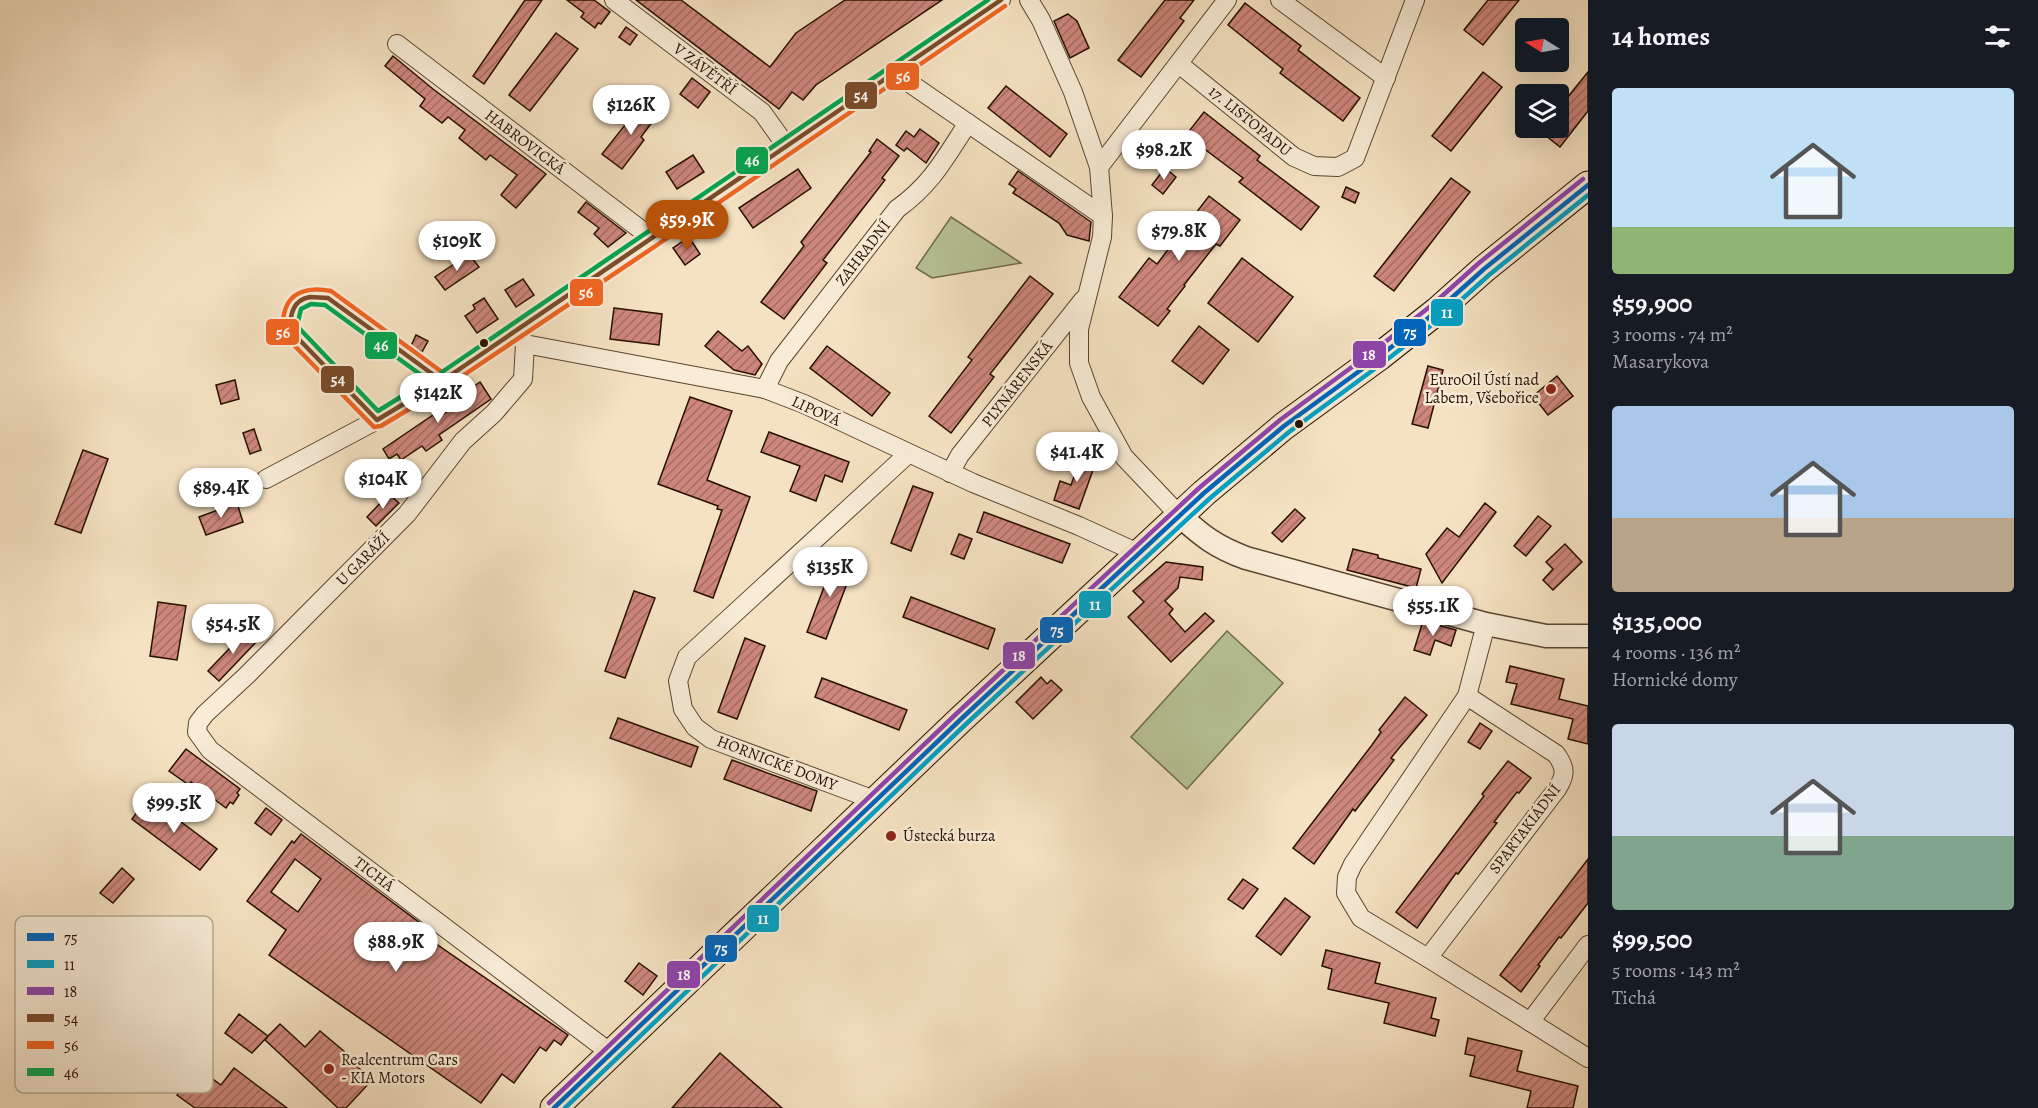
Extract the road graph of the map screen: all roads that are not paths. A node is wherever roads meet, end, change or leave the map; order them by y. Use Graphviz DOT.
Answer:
graph roads {
  1 [pos="614,0"];
  2 [pos="1001,0"];
  3 [pos="1029,0"];
  4 [pos="1227,0"];
  5 [pos="1280,0"];
  6 [pos="1415,0"];
  7 [pos="397,44"];
  8 [pos="1179,64"];
  9 [pos="895,73"];
  10 [pos="1386,78"];
  11 [pos="968,123"];
  12 [pos="787,147"];
  13 [pos="1100,167"];
  14 [pos="1588,186"];
  15 [pos="1103,216"];
  16 [pos="653,239"];
  17 [pos="1086,296"];
  18 [pos="520,337"];
  19 [pos="765,390"];
  20 [pos="908,454"];
  21 [pos="950,473"];
  22 [pos="266,479"];
  23 [pos="1179,515"];
  24 [pos="1138,553"];
  25 [pos="1486,624"];
  26 [pos="1588,636"];
  27 [pos="1467,696"];
  28 [pos="197,732"];
  29 [pos="877,801"];
  30 [pos="1588,945"];
  31 [pos="1428,958"];
  32 [pos="1530,1022"];
  33 [pos="612,1054"];
  34 [pos="1588,1059"];
  35 [pos="554,1108"];
  1 -- 12 [label="street, V ZÁVĚTŘÍ"];
  2 -- 9 [label="street"];
  3 -- 13 [label="street, PLYNÁRENSKÁ"];
  4 -- 8 [label="street"];
  5 -- 10 [label="street"];
  6 -- 10 [label="street, 17. LISTOPADU"];
  7 -- 16 [label="street, HABROVICKÁ"];
  8 -- 10 [label="street, 17. LISTOPADU"];
  8 -- 13 [label="street"];
  9 -- 11 [label="street"];
  9 -- 12 [label="street"];
  11 -- 15 [label="street"];
  11 -- 19 [label="street, ZAHRADNÍ"];
  12 -- 16 [label="street"];
  13 -- 15 [label="street, PLYNÁRENSKÁ"];
  14 -- 23 [label="main road"];
  15 -- 17 [label="street, PLYNÁRENSKÁ"];
  16 -- 18 [label="street"];
  17 -- 21 [label="street, PLYNÁRENSKÁ"];
  17 -- 23 [label="street, PLYNÁRENSKÁ"];
  18 -- 19 [label="street, LIPOVÁ"];
  18 -- 22 [label="street"];
  18 -- 28 [label="street, U GARÁŽÍ"];
  19 -- 20 [label="street, LIPOVÁ"];
  20 -- 21 [label="street, LIPOVÁ"];
  20 -- 29 [label="street, HORNICKÉ DOMY"];
  21 -- 24 [label="street, LIPOVÁ"];
  23 -- 24 [label="main road"];
  23 -- 25 [label="street"];
  24 -- 29 [label="main road"];
  25 -- 26 [label="street"];
  25 -- 27 [label="street"];
  27 -- 31 [label="street"];
  27 -- 31 [label="street, SPARTAKIÁDNÍ"];
  28 -- 33 [label="street, TICHÁ"];
  29 -- 33 [label="main road"];
  30 -- 32 [label="street"];
  31 -- 32 [label="street"];
  32 -- 34 [label="street"];
  33 -- 35 [label="main road"];
}
